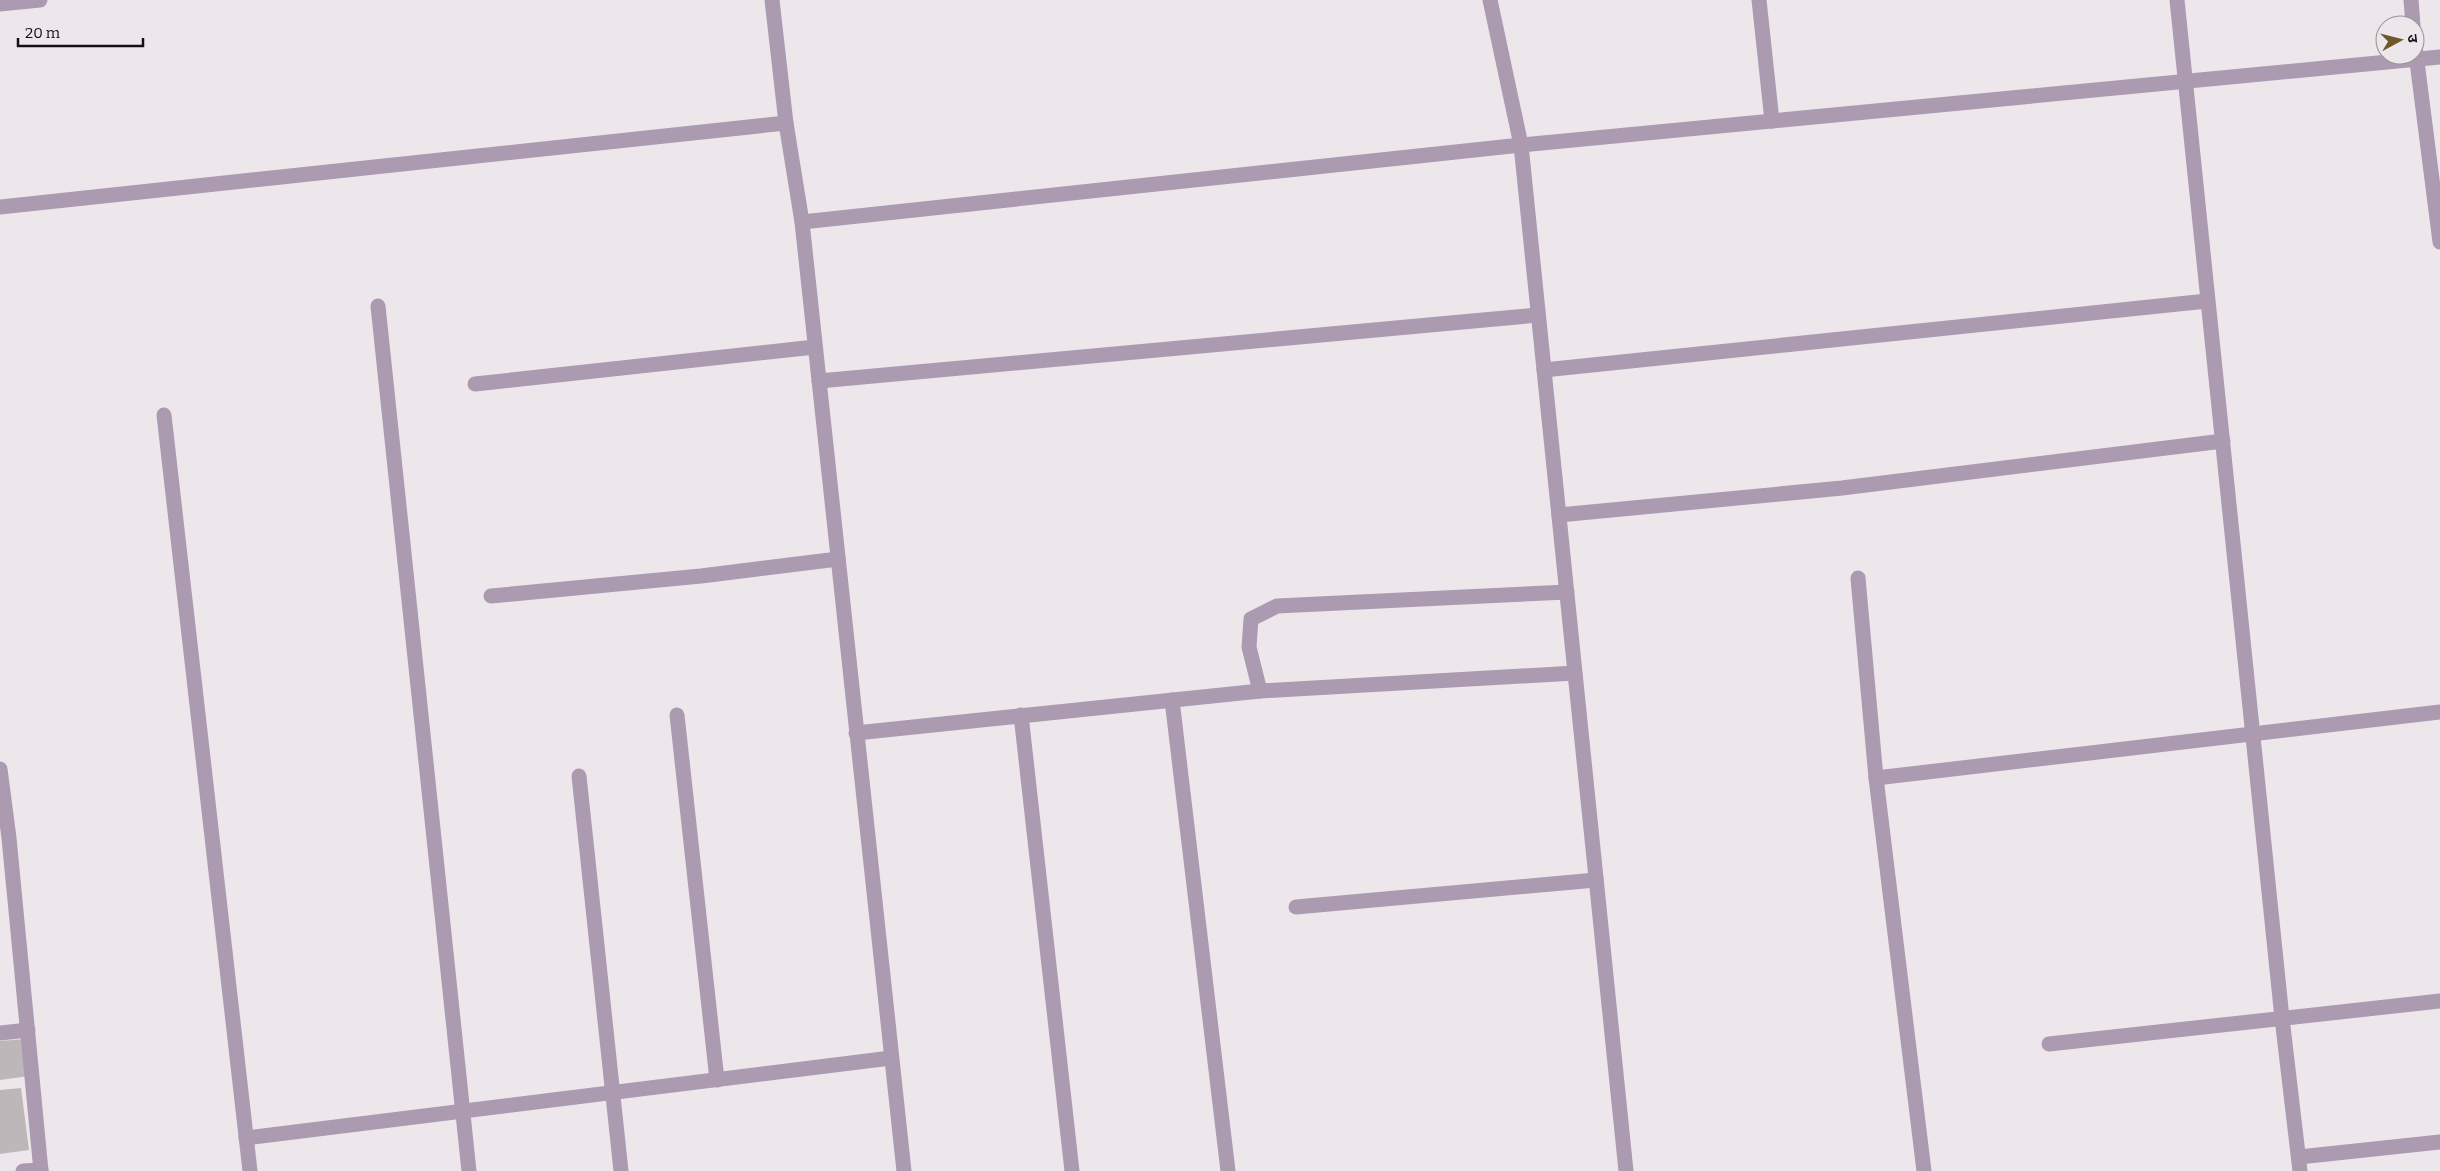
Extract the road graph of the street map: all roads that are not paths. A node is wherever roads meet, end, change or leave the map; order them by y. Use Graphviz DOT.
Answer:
graph roads {
  1 [pos="40,0"];
  2 [pos="772,0"];
  3 [pos="1490,0"];
  4 [pos="1759,0"];
  5 [pos="2177,0"];
  6 [pos="2411,0"];
  7 [pos="0,4"];
  8 [pos="2412,15"];
  9 [pos="2425,54"];
  10 [pos="2375,57"];
  11 [pos="2440,57"];
  12 [pos="2418,65"];
  13 [pos="2184,80"];
  14 [pos="1772,121"];
  15 [pos="786,123"];
  16 [pos="1521,145"];
  17 [pos="0,207"];
  18 [pos="802,222"];
  19 [pos="2440,242"];
  20 [pos="2208,301"];
  21 [pos="378,306"];
  22 [pos="1538,315"];
  23 [pos="815,347"];
  24 [pos="1544,370"];
  25 [pos="819,381"];
  26 [pos="475,384"];
  27 [pos="164,415"];
  28 [pos="2223,442"];
  29 [pos="1559,515"];
  30 [pos="838,559"];
  31 [pos="1858,578"];
  32 [pos="1567,592"];
  33 [pos="491,596"];
  34 [pos="1575,673"];
  35 [pos="1260,691"];
  36 [pos="1172,700"];
  37 [pos="2440,712"];
  38 [pos="677,715"];
  39 [pos="1021,715"];
  40 [pos="856,732"];
  41 [pos="2254,735"];
  42 [pos="0,769"];
  43 [pos="579,776"];
  44 [pos="1876,778"];
  45 [pos="1596,880"];
  46 [pos="7,894"];
  47 [pos="1296,907"];
  48 [pos="2440,1001"];
  49 [pos="2282,1018"];
  50 [pos="28,1030"];
  51 [pos="0,1033"];
  52 [pos="2049,1044"];
  53 [pos="892,1058"];
  54 [pos="717,1080"];
  55 [pos="613,1092"];
  56 [pos="462,1111"];
  57 [pos="246,1138"];
  58 [pos="2440,1142"];
  59 [pos="2299,1164"];
  60 [pos="41,1170"];
  61 [pos="23,1171"];
  62 [pos="250,1171"];
  63 [pos="469,1171"];
  64 [pos="621,1171"];
  65 [pos="904,1171"];
  66 [pos="1072,1171"];
  67 [pos="1228,1171"];
  68 [pos="1626,1171"];
  69 [pos="1924,1171"];
  1 -- 7 [label="street"];
  2 -- 15 [label="street"];
  3 -- 16 [label="street"];
  4 -- 14 [label="street"];
  5 -- 13 [label="street"];
  6 -- 8 [label="street"];
  9 -- 11 [label="street"];
  10 -- 13 [label="street"];
  12 -- 19 [label="street"];
  13 -- 14 [label="street"];
  13 -- 20 [label="street"];
  14 -- 16 [label="street"];
  15 -- 17 [label="street"];
  15 -- 18 [label="street"];
  16 -- 18 [label="street"];
  16 -- 22 [label="street"];
  18 -- 23 [label="street"];
  20 -- 24 [label="street"];
  20 -- 28 [label="street"];
  21 -- 56 [label="street"];
  22 -- 24 [label="street"];
  22 -- 25 [label="street"];
  23 -- 25 [label="street"];
  23 -- 26 [label="street"];
  24 -- 29 [label="street"];
  25 -- 30 [label="street"];
  27 -- 57 [label="street"];
  28 -- 29 [label="street"];
  28 -- 41 [label="street"];
  29 -- 32 [label="street"];
  30 -- 33 [label="street"];
  30 -- 40 [label="street"];
  31 -- 44 [label="street"];
  32 -- 34 [label="street"];
  32 -- 35 [label="street"];
  34 -- 35 [label="street"];
  34 -- 45 [label="street"];
  35 -- 36 [label="street"];
  36 -- 39 [label="street"];
  36 -- 67 [label="street"];
  37 -- 41 [label="street"];
  38 -- 54 [label="street"];
  39 -- 40 [label="street"];
  39 -- 66 [label="street"];
  40 -- 53 [label="street"];
  41 -- 44 [label="street"];
  41 -- 49 [label="street"];
  42 -- 46 [label="street"];
  43 -- 55 [label="street"];
  44 -- 69 [label="street"];
  45 -- 47 [label="street"];
  45 -- 68 [label="street"];
  46 -- 50 [label="street"];
  48 -- 49 [label="street"];
  49 -- 52 [label="street"];
  49 -- 59 [label="street"];
  50 -- 51 [label="street"];
  50 -- 60 [label="street"];
  53 -- 54 [label="street"];
  53 -- 65 [label="street"];
  54 -- 55 [label="street"];
  55 -- 56 [label="street"];
  55 -- 64 [label="street"];
  56 -- 57 [label="street"];
  56 -- 63 [label="street"];
  57 -- 62 [label="street"];
  58 -- 59 [label="street"];
  60 -- 61 [label="street"];
}
